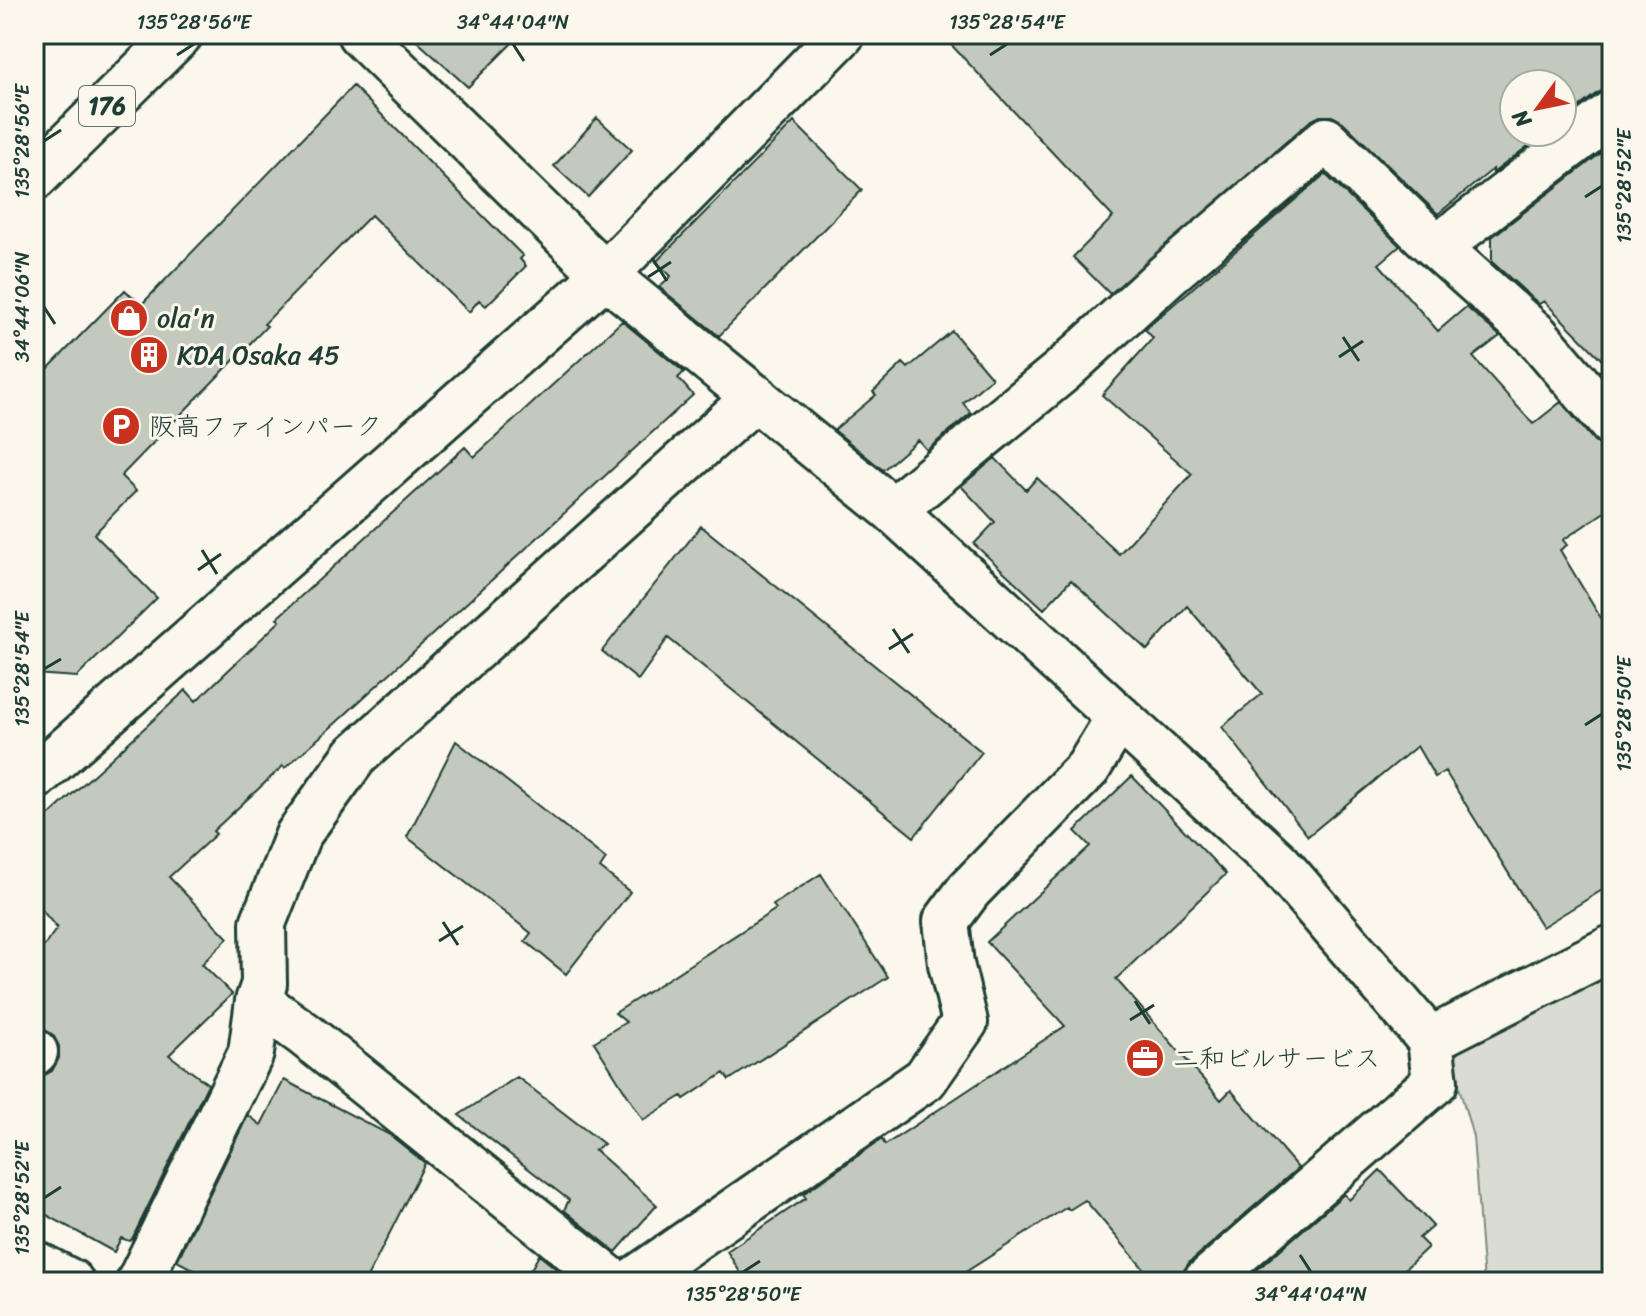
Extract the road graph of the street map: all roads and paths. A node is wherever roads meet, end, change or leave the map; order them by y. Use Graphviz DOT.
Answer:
graph roads {
  1 [pos="180,34"];
  2 [pos="360,34"];
  3 [pos="842,34"];
  4 [pos="1612,113"];
  5 [pos="34,178"];
  6 [pos="1438,247"];
  7 [pos="605,275"];
  8 [pos="756,397"];
  9 [pos="1612,424"];
  10 [pos="893,510"];
  11 [pos="1119,717"];
  12 [pos="34,778"];
  13 [pos="1612,948"];
  14 [pos="258,1001"];
  15 [pos="1430,1040"];
  16 [pos="34,1263"];
  17 [pos="71,1282"];
  18 [pos="139,1282"];
  19 [pos="613,1282"];
  20 [pos="631,1282"];
  21 [pos="1205,1282"];
  1 -- 5 [label="main road, 176"];
  2 -- 7 [label="main road"];
  3 -- 7 [label="main road"];
  4 -- 6 [label="main road"];
  6 -- 9 [label="main road"];
  6 -- 10 [label="main road"];
  7 -- 8 [label="main road"];
  7 -- 12 [label="main road"];
  8 -- 10 [label="main road"];
  8 -- 14 [label="main road"];
  10 -- 11 [label="main road"];
  11 -- 15 [label="main road"];
  11 -- 20 [label="main road"];
  13 -- 15 [label="main road"];
  14 -- 18 [label="main road"];
  14 -- 19 [label="main road"];
  15 -- 21 [label="main road"];
  16 -- 17 [label="main road"];
}
